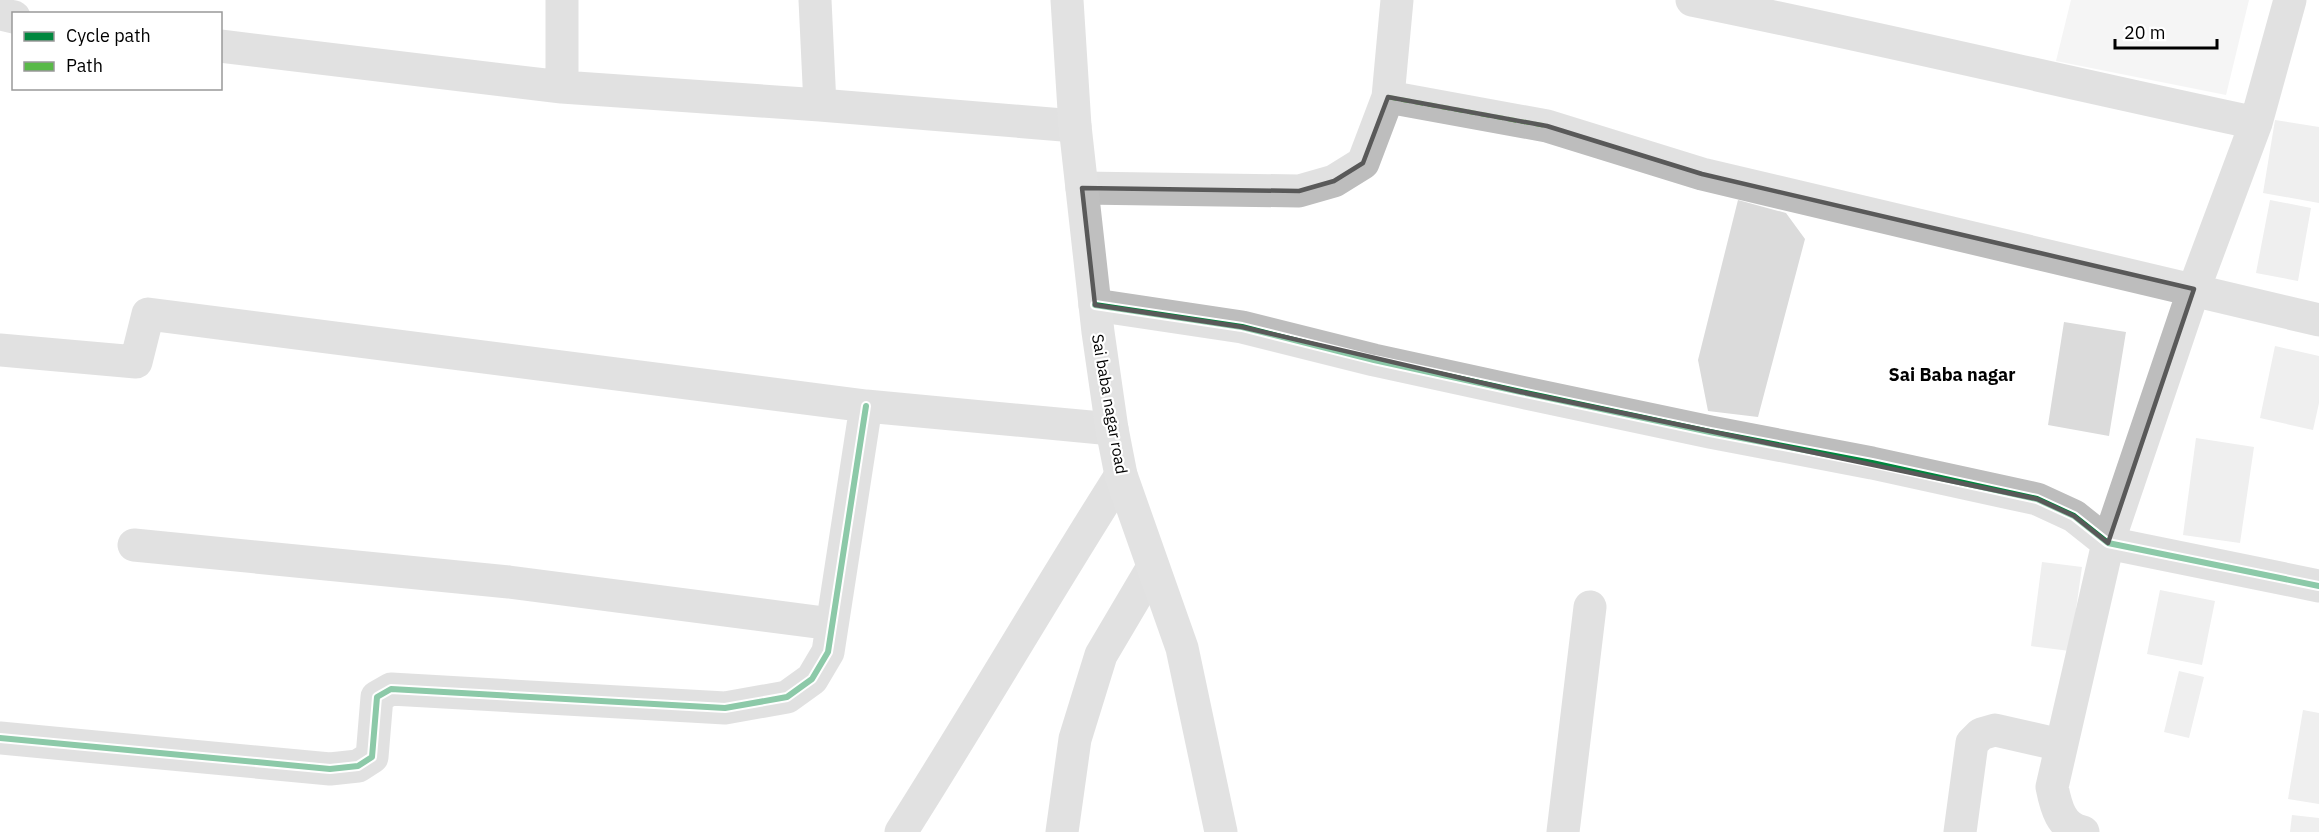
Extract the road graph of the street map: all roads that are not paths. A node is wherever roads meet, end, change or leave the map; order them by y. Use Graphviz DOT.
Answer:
graph roads {
  1 [pos="562,0"];
  2 [pos="815,0"];
  3 [pos="1067,0"];
  4 [pos="1397,0"];
  5 [pos="1692,0"];
  6 [pos="2290,0"];
  7 [pos="222,46"];
  8 [pos="562,87"];
  9 [pos="1388,97"];
  10 [pos="820,105"];
  11 [pos="2256,123"];
  12 [pos="1075,126"];
  13 [pos="1082,188"];
  14 [pos="2194,289"];
  15 [pos="1095,305"];
  16 [pos="2319,320"];
  17 [pos="0,350"];
  18 [pos="866,406"];
  19 [pos="1112,429"];
  20 [pos="1121,475"];
  21 [pos="2108,543"];
  22 [pos="134,545"];
  23 [pos="1153,567"];
  24 [pos="2319,586"];
  25 [pos="1590,607"];
  26 [pos="832,624"];
  27 [pos="0,738"];
  28 [pos="2061,745"];
  29 [pos="901,832"];
  30 [pos="1062,832"];
  31 [pos="1221,832"];
  32 [pos="1563,832"];
  33 [pos="1960,832"];
  34 [pos="2083,832"];
  1 -- 8 [label="street"];
  2 -- 10 [label="street"];
  3 -- 12 [label="main road, Sai baba nagar road"];
  4 -- 9 [label="street"];
  5 -- 11 [label="street"];
  6 -- 11 [label="street"];
  7 -- 8 [label="street"];
  8 -- 10 [label="street"];
  9 -- 13 [label="street"];
  9 -- 14 [label="street"];
  10 -- 12 [label="street"];
  11 -- 14 [label="street"];
  12 -- 13 [label="main road, Sai baba nagar road"];
  13 -- 15 [label="main road, Sai baba nagar road"];
  14 -- 16 [label="street"];
  14 -- 21 [label="street"];
  15 -- 19 [label="main road, Sai baba nagar road"];
  15 -- 21 [label="street"];
  17 -- 18 [label="street"];
  18 -- 19 [label="street"];
  18 -- 26 [label="street"];
  19 -- 20 [label="main road, Sai baba nagar road"];
  20 -- 23 [label="main road, Sai baba nagar road"];
  20 -- 29 [label="street"];
  21 -- 24 [label="street"];
  21 -- 28 [label="street"];
  22 -- 26 [label="street"];
  23 -- 30 [label="street"];
  23 -- 31 [label="main road, Sai baba nagar road"];
  25 -- 32 [label="street"];
  26 -- 27 [label="street"];
  28 -- 33 [label="street"];
  28 -- 34 [label="street"];
}
